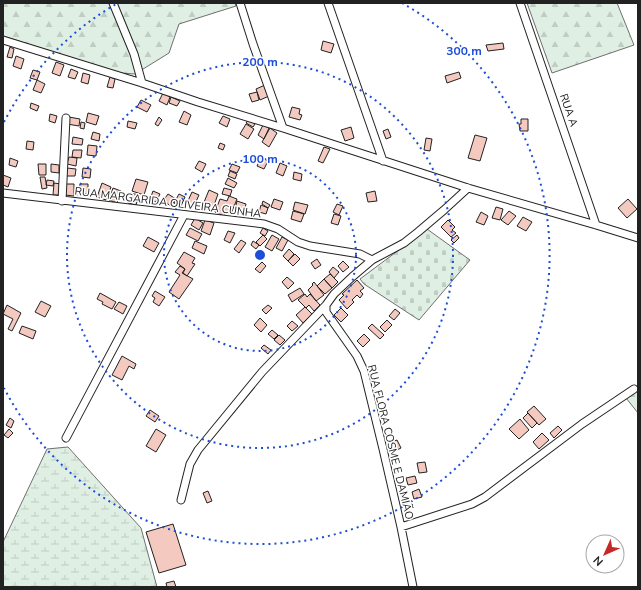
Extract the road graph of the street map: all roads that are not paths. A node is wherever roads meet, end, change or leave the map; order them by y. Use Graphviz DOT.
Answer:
graph roads {
  1 [pos="113,3"];
  2 [pos="240,3"];
  3 [pos="328,3"];
  4 [pos="520,3"];
  5 [pos="3,40"];
  6 [pos="142,83"];
  7 [pos="66,118"];
  8 [pos="283,128"];
  9 [pos="383,161"];
  10 [pos="468,188"];
  11 [pos="3,193"];
  12 [pos="62,201"];
  13 [pos="184,215"];
  14 [pos="596,225"];
  15 [pos="638,238"];
  16 [pos="372,260"];
  17 [pos="326,305"];
  18 [pos="634,389"];
  19 [pos="66,438"];
  20 [pos="181,500"];
  21 [pos="401,527"];
  22 [pos="413,587"];
  1 -- 6 [label="street"];
  2 -- 8 [label="street"];
  3 -- 9 [label="street"];
  4 -- 14 [label="street, RUA A"];
  5 -- 6 [label="street"];
  6 -- 8 [label="street"];
  7 -- 12 [label="street"];
  8 -- 9 [label="street"];
  9 -- 10 [label="street"];
  10 -- 14 [label="street"];
  10 -- 16 [label="street"];
  11 -- 12 [label="street, RUA MARGARIDA OLIVEIRA CUNHA"];
  12 -- 13 [label="street, RUA MARGARIDA OLIVEIRA CUNHA"];
  13 -- 16 [label="street, RUA MARGARIDA OLIVEIRA CUNHA"];
  13 -- 19 [label="street"];
  14 -- 15 [label="street"];
  16 -- 17 [label="street"];
  17 -- 20 [label="street"];
  17 -- 21 [label="street, RUA FLORA COSME E DAMIÃO"];
  18 -- 21 [label="street"];
  21 -- 22 [label="street, RUA FLORA COSME E DAMIÃO"];
}
